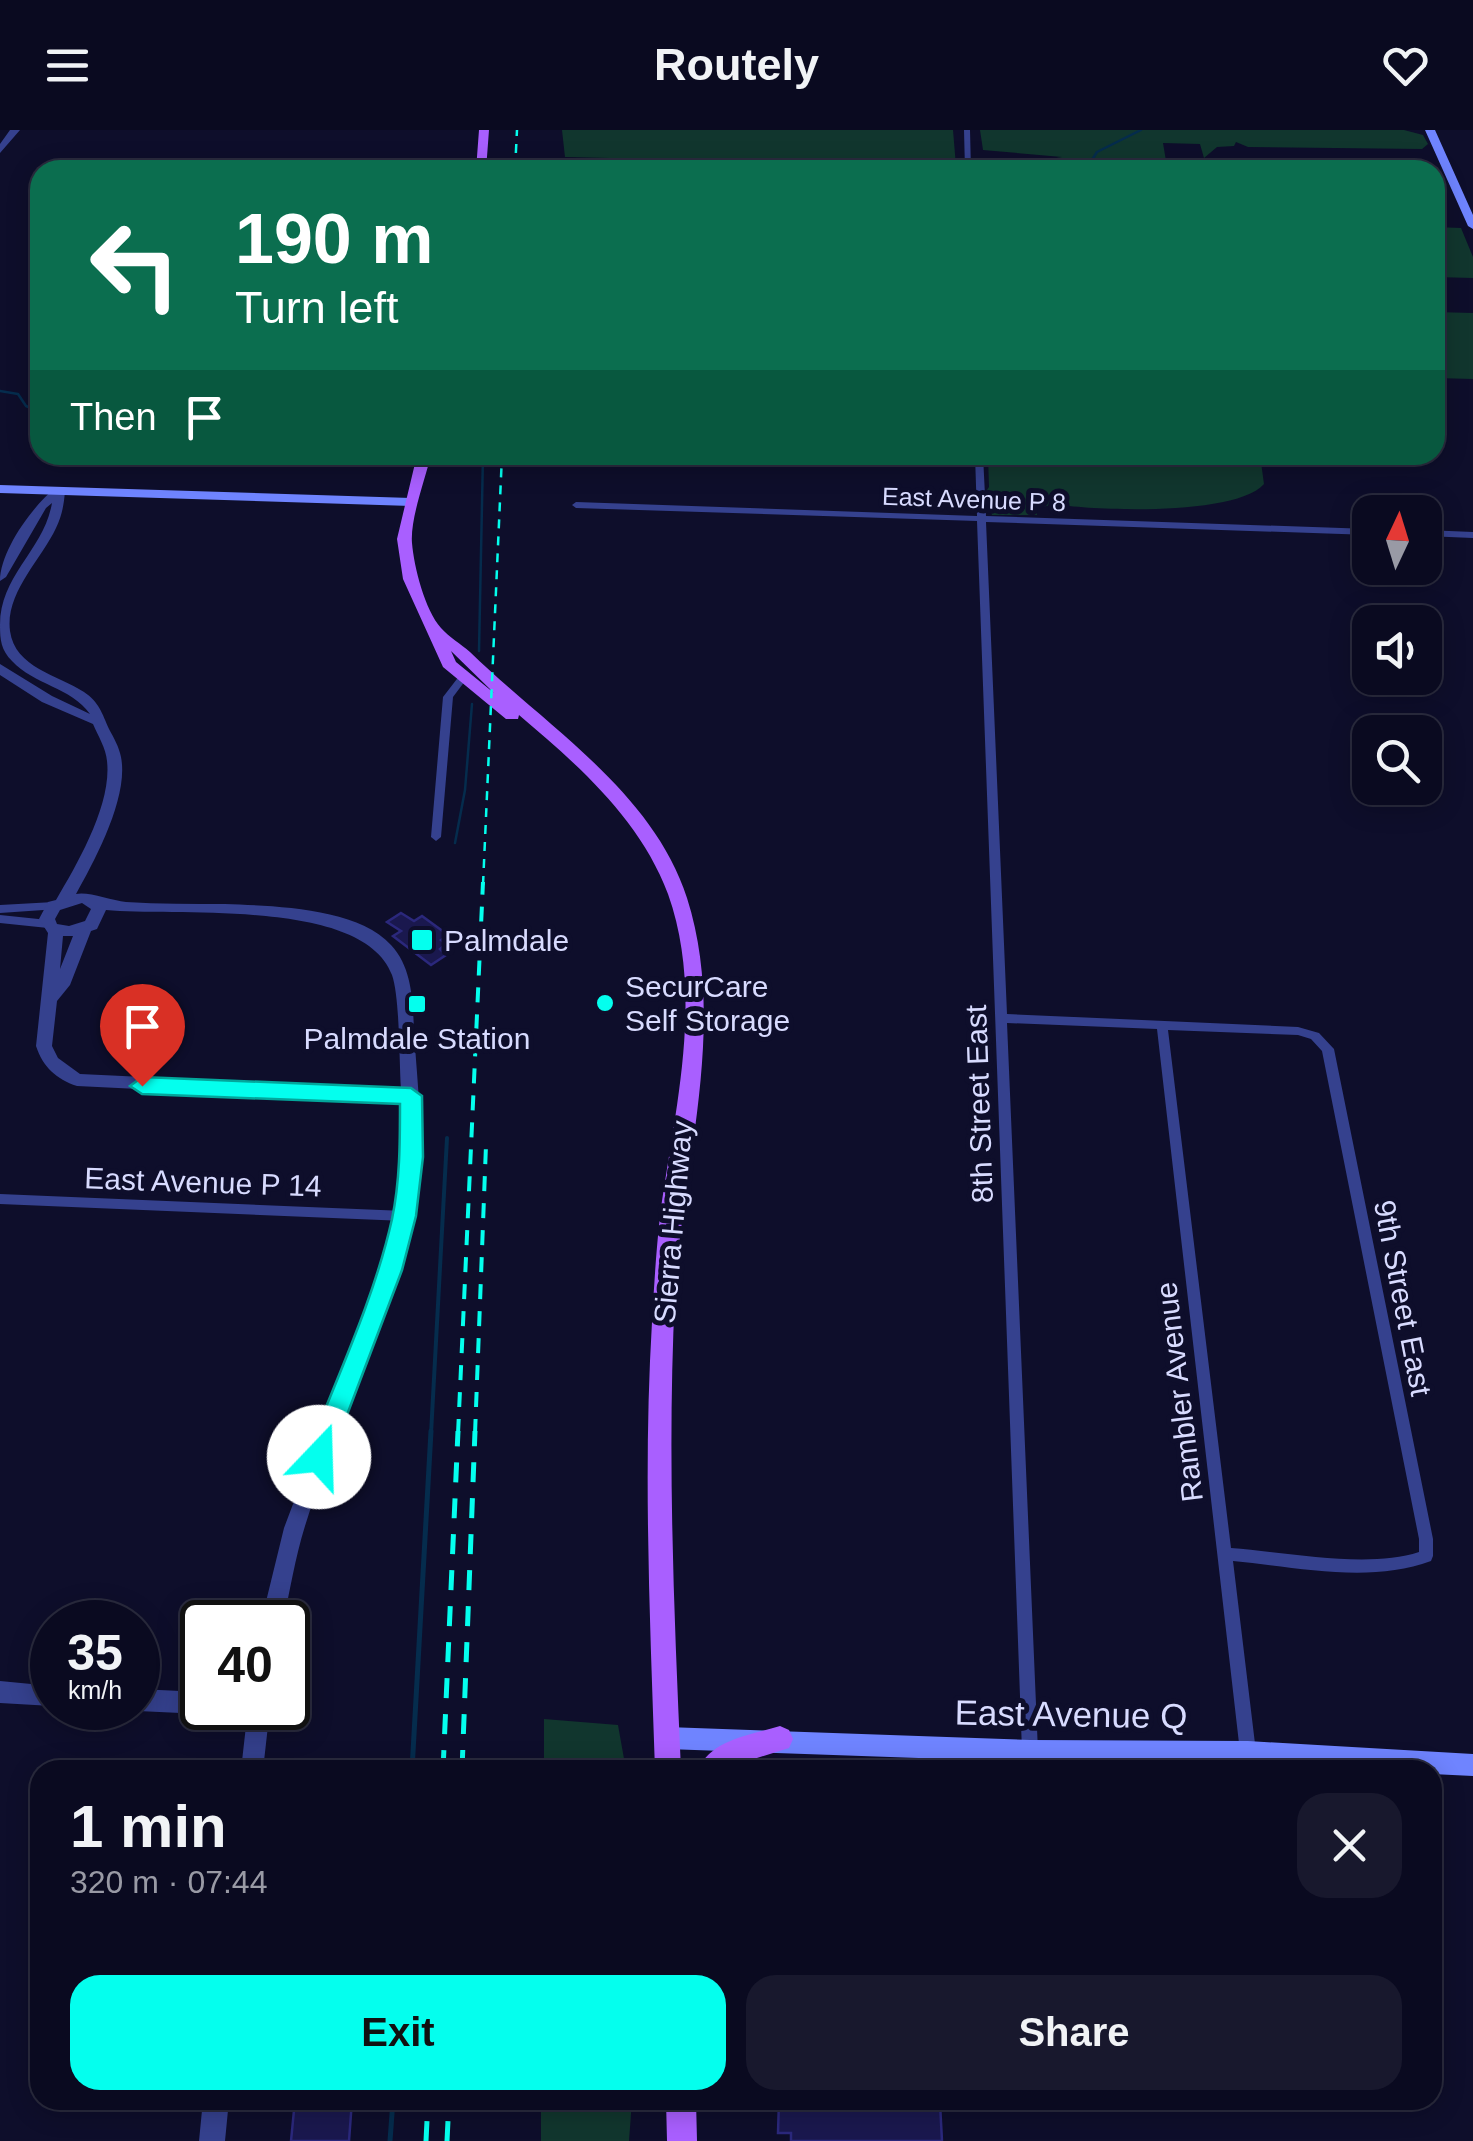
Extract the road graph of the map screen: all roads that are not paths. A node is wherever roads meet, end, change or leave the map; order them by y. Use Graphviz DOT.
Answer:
graph roads {
  1 [pos="14,130"];
  2 [pos="484,130"];
  3 [pos="967,130"];
  4 [pos="1430,130"];
  5 [pos="0,150"];
  6 [pos="482,160"];
  7 [pos="968,160"];
  8 [pos="1443,160"];
  9 [pos="1445,163"];
  10 [pos="1473,226"];
  11 [pos="421,465"];
  12 [pos="979,465"];
  13 [pos="0,489"];
  14 [pos="60,490"];
  15 [pos="410,502"];
  16 [pos="576,504"];
  17 [pos="981,519"];
  18 [pos="1352,531"];
  19 [pos="1442,534"];
  20 [pos="1473,535"];
  21 [pos="0,577"];
  22 [pos="434,630"];
  23 [pos="0,668"];
  24 [pos="463,677"];
  25 [pos="98,720"];
  26 [pos="541,728"];
  27 [pos="436,837"];
  28 [pos="94,843"];
  29 [pos="94,901"];
  30 [pos="59,903"];
  31 [pos="0,909"];
  32 [pos="0,919"];
  33 [pos="52,927"];
  34 [pos="84,928"];
  35 [pos="52,997"];
  36 [pos="1002,1018"];
  37 [pos="1162,1025"];
  38 [pos="411,1096"];
  39 [pos="0,1199"];
  40 [pos="404,1216"];
  41 [pos="1226,1554"];
  42 [pos="277,1600"];
  43 [pos="0,1692"];
  44 [pos="30,1694"];
  45 [pos="257,1730"];
  46 [pos="667,1738"];
  47 [pos="780,1740"];
  48 [pos="1030,1751"];
  49 [pos="1248,1752"];
  50 [pos="253,1760"];
  51 [pos="668,1760"];
  52 [pos="722,1760"];
  53 [pos="1386,1760"];
  54 [pos="1442,1763"];
  55 [pos="1473,1765"];
  56 [pos="215,2110"];
  57 [pos="681,2110"];
  58 [pos="212,2141"];
  59 [pos="682,2141"];
  1 -- 5 [label="street"];
  2 -- 6 [label="main road"];
  3 -- 7 [label="street"];
  4 -- 8 [label="main road"];
  9 -- 10 [label="main road"];
  11 -- 15 [label="main road, Sierra Highway"];
  12 -- 17 [label="street, 8th Street East"];
  13 -- 14 [label="main road"];
  14 -- 15 [label="main road"];
  14 -- 21 [label="street"];
  14 -- 25 [label="street"];
  15 -- 22 [label="main road, Sierra Highway"];
  16 -- 17 [label="street, East Avenue P 8"];
  17 -- 18 [label="street, East Avenue P 8"];
  17 -- 36 [label="street, 8th Street East"];
  19 -- 20 [label="street"];
  22 -- 24 [label="main road, Sierra Highway"];
  22 -- 26 [label="main road, Sierra Highway"];
  23 -- 25 [label="street"];
  24 -- 26 [label="main road, Sierra Highway"];
  24 -- 27 [label="street"];
  25 -- 28 [label="street"];
  26 -- 46 [label="main road, Sierra Highway"];
  28 -- 29 [label="street"];
  28 -- 30 [label="street"];
  29 -- 30 [label="street"];
  29 -- 34 [label="street"];
  29 -- 38 [label="street"];
  30 -- 31 [label="street"];
  30 -- 33 [label="street"];
  32 -- 33 [label="street"];
  33 -- 34 [label="street"];
  33 -- 35 [label="street"];
  34 -- 35 [label="street"];
  35 -- 38 [label="street"];
  36 -- 37 [label="street"];
  36 -- 48 [label="street, 8th Street East"];
  37 -- 41 [label="street, Rambler Avenue"];
  37 -- 41 [label="street, 9th Street East"];
  38 -- 40 [label="street"];
  39 -- 40 [label="street, East Avenue P 14"];
  40 -- 42 [label="street"];
  41 -- 49 [label="street, Rambler Avenue"];
  43 -- 44 [label="street"];
  45 -- 50 [label="street"];
  46 -- 47 [label="main road, East Avenue Q"];
  46 -- 51 [label="main road, Sierra Highway"];
  47 -- 48 [label="main road, East Avenue Q"];
  47 -- 52 [label="main road"];
  48 -- 49 [label="main road, East Avenue Q"];
  49 -- 53 [label="main road, East Avenue Q"];
  54 -- 55 [label="main road, East Avenue Q"];
  56 -- 58 [label="street"];
  57 -- 59 [label="main road"];
}
